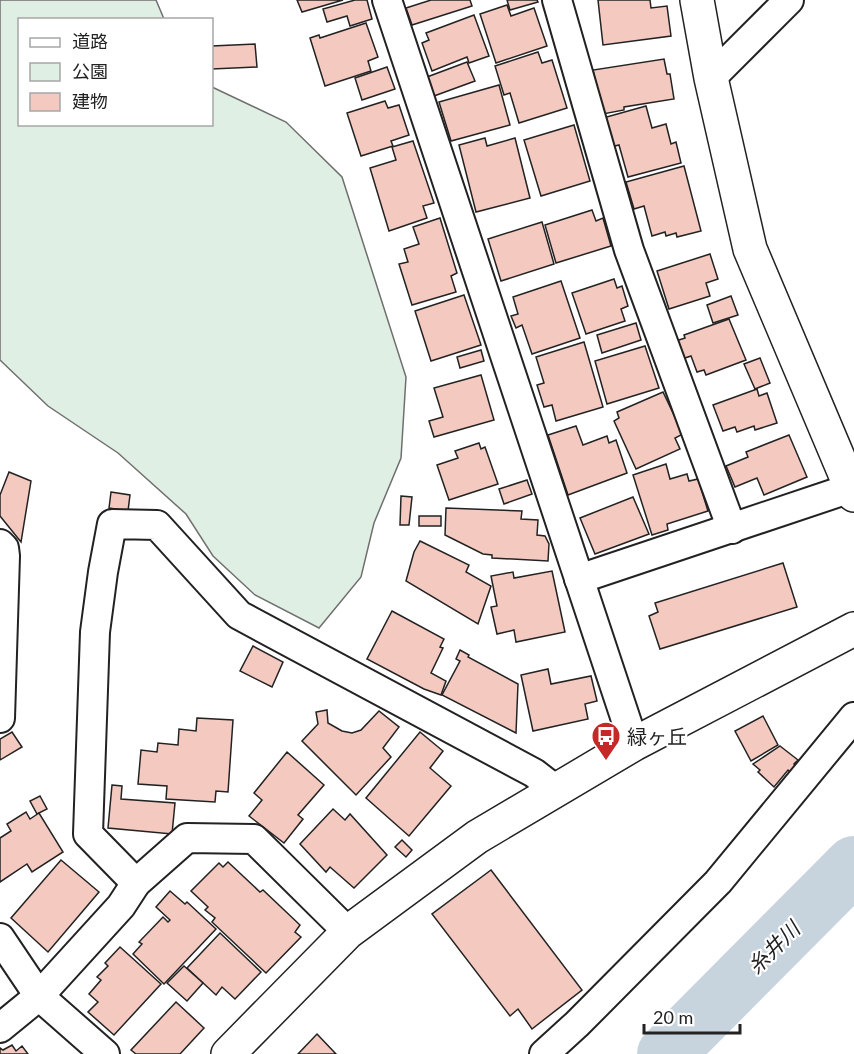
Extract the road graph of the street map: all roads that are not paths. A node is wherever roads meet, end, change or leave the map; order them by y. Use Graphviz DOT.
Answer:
graph roads {
  1 [pos="387,0"];
  2 [pos="557,0"];
  3 [pos="698,0"];
  4 [pos="789,0"];
  5 [pos="711,78"];
  6 [pos="853,491"];
  7 [pos="732,529"];
  8 [pos="0,544"];
  9 [pos="579,579"];
  10 [pos="854,629"];
  11 [pos="854,717"];
  12 [pos="0,718"];
  13 [pos="634,744"];
  14 [pos="556,790"];
  15 [pos="136,883"];
  16 [pos="348,932"];
  17 [pos="0,938"];
  18 [pos="39,996"];
  19 [pos="0,1028"];
  20 [pos="105,1054"];
  21 [pos="228,1054"];
  22 [pos="544,1054"];
  1 -- 9 [label="street"];
  2 -- 7 [label="street"];
  3 -- 5 [label="street"];
  4 -- 5 [label="street"];
  5 -- 6 [label="street"];
  6 -- 7 [label="street"];
  7 -- 9 [label="street"];
  8 -- 12 [label="street"];
  9 -- 13 [label="street"];
  10 -- 13 [label="street"];
  11 -- 22 [label="street"];
  13 -- 14 [label="street"];
  14 -- 15 [label="street"];
  14 -- 16 [label="street"];
  15 -- 16 [label="street"];
  15 -- 18 [label="street"];
  16 -- 21 [label="street"];
  17 -- 18 [label="street"];
  18 -- 19 [label="street"];
  18 -- 20 [label="street"];
}
